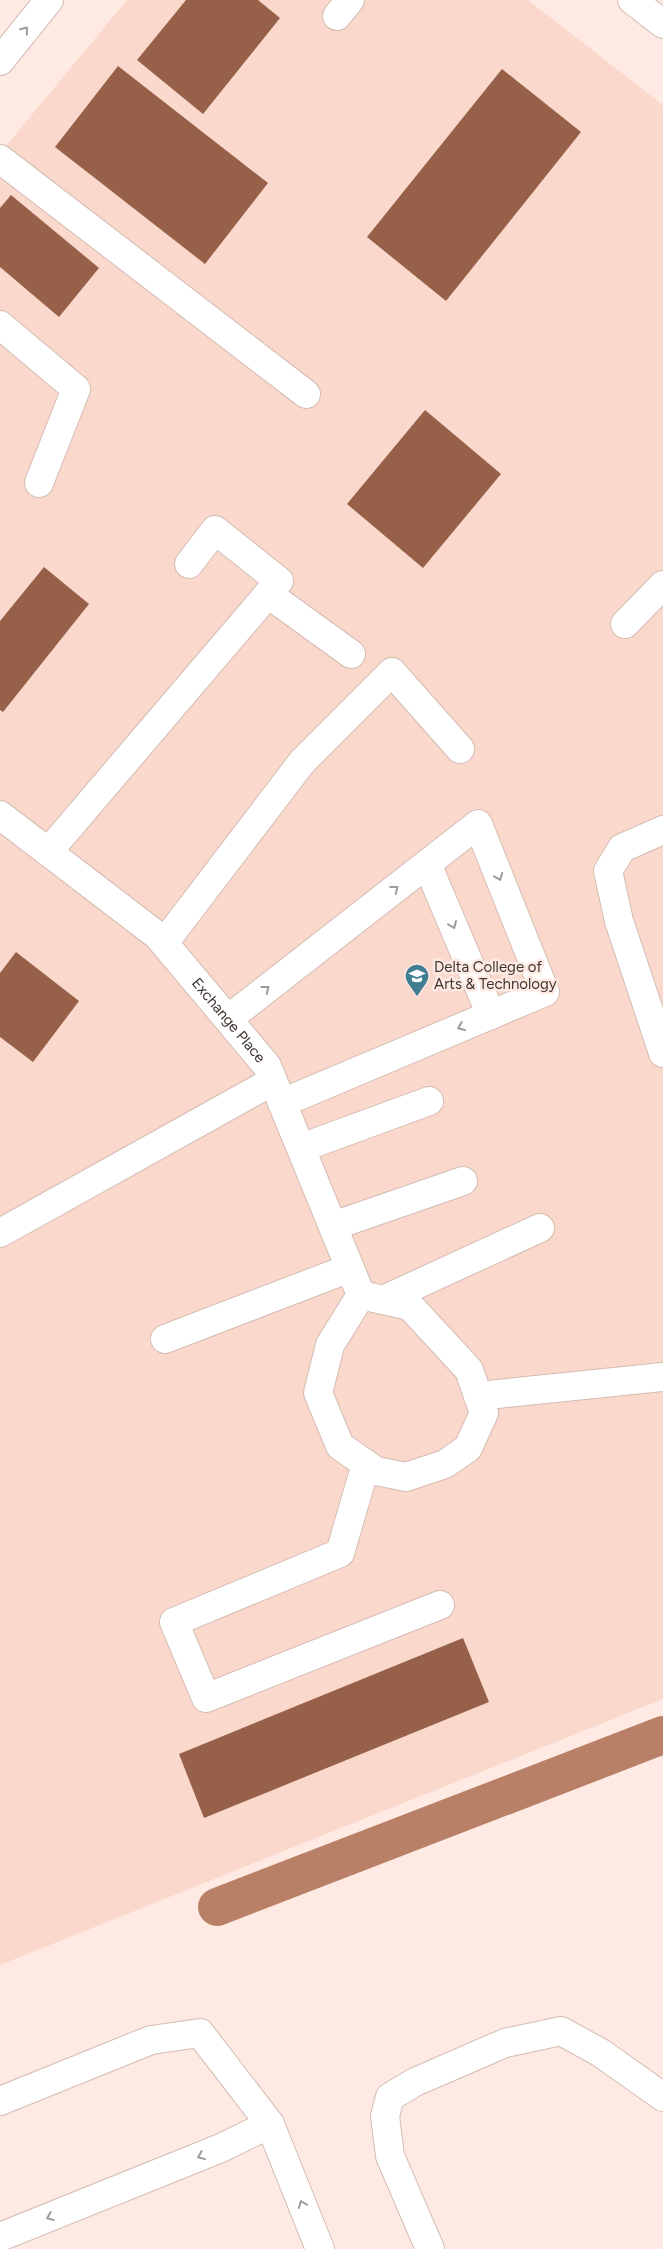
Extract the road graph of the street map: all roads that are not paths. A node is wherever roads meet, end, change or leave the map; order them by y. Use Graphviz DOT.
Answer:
graph roads {
  1 [pos="49,0"];
  2 [pos="632,0"];
  3 [pos="663,24"];
  4 [pos="0,61"];
  5 [pos="0,160"];
  6 [pos="0,325"];
  7 [pos="306,394"];
  8 [pos="39,483"];
  9 [pos="189,564"];
  10 [pos="663,584"];
  11 [pos="268,594"];
  12 [pos="625,624"];
  13 [pos="351,654"];
  14 [pos="460,749"];
  15 [pos="0,815"];
  16 [pos="663,830"];
  17 [pos="48,852"];
  18 [pos="427,864"];
  19 [pos="164,943"];
  20 [pos="491,1015"];
  21 [pos="228,1019"];
  22 [pos="663,1053"];
  23 [pos="278,1092"];
  24 [pos="429,1101"];
  25 [pos="301,1148"];
  26 [pos="462,1181"];
  27 [pos="333,1226"];
  28 [pos="540,1228"];
  29 [pos="0,1233"];
  30 [pos="350,1268"];
  31 [pos="372,1298"];
  32 [pos="165,1339"];
  33 [pos="663,1376"];
  34 [pos="478,1396"];
  35 [pos="366,1464"];
  36 [pos="440,1605"];
  37 [pos="663,2097"];
  38 [pos="0,2101"];
  39 [pos="270,2124"];
  40 [pos="0,2237"];
  41 [pos="320,2249"];
  42 [pos="430,2249"];
  4 -- 1 [label="street, one-way"];
  2 -- 3 [label="street"];
  5 -- 7 [label="street"];
  6 -- 8 [label="street"];
  9 -- 11 [label="street"];
  10 -- 12 [label="street"];
  11 -- 13 [label="street"];
  11 -- 17 [label="street"];
  14 -- 19 [label="street"];
  15 -- 17 [label="street, Exchange Place"];
  16 -- 22 [label="street"];
  17 -- 19 [label="street, Exchange Place"];
  18 -- 20 [label="street, one-way"];
  18 -- 20 [label="street, one-way"];
  21 -- 18 [label="street, one-way"];
  19 -- 21 [label="street, Exchange Place"];
  20 -- 23 [label="street, one-way"];
  21 -- 23 [label="street, Exchange Place"];
  23 -- 25 [label="street, Exchange Place"];
  23 -- 29 [label="street"];
  24 -- 25 [label="street"];
  25 -- 27 [label="street, Exchange Place"];
  26 -- 27 [label="street"];
  27 -- 30 [label="street, Exchange Place"];
  28 -- 31 [label="street"];
  30 -- 31 [label="street, Exchange Place"];
  30 -- 32 [label="street"];
  31 -- 34 [label="street"];
  31 -- 35 [label="street"];
  33 -- 34 [label="street"];
  34 -- 35 [label="street"];
  35 -- 36 [label="street"];
  37 -- 42 [label="street"];
  38 -- 39 [label="street"];
  39 -- 40 [label="street, one-way"];
  41 -- 39 [label="street, one-way"];
}
